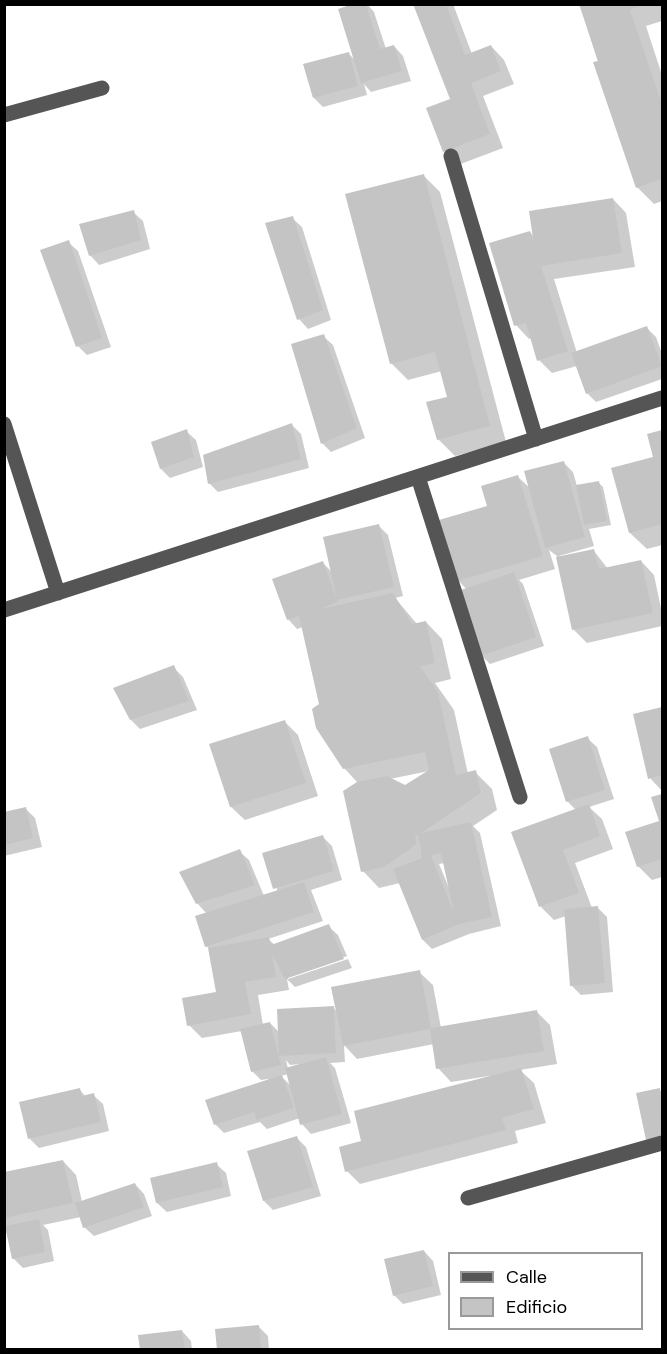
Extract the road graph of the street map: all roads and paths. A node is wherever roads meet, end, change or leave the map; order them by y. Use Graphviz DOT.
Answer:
graph roads {
  1 [pos="102,88"];
  2 [pos="4,115"];
  3 [pos="451,156"];
  4 [pos="663,398"];
  5 [pos="4,424"];
  6 [pos="536,439"];
  7 [pos="418,477"];
  8 [pos="58,593"];
  9 [pos="4,610"];
  10 [pos="520,797"];
  11 [pos="663,1143"];
  12 [pos="468,1198"];
  1 -- 2 [label="street"];
  3 -- 6 [label="street"];
  4 -- 6 [label="street"];
  5 -- 8 [label="street"];
  6 -- 7 [label="street"];
  7 -- 8 [label="street"];
  7 -- 10 [label="street"];
  8 -- 9 [label="street"];
  11 -- 12 [label="street"];
}
